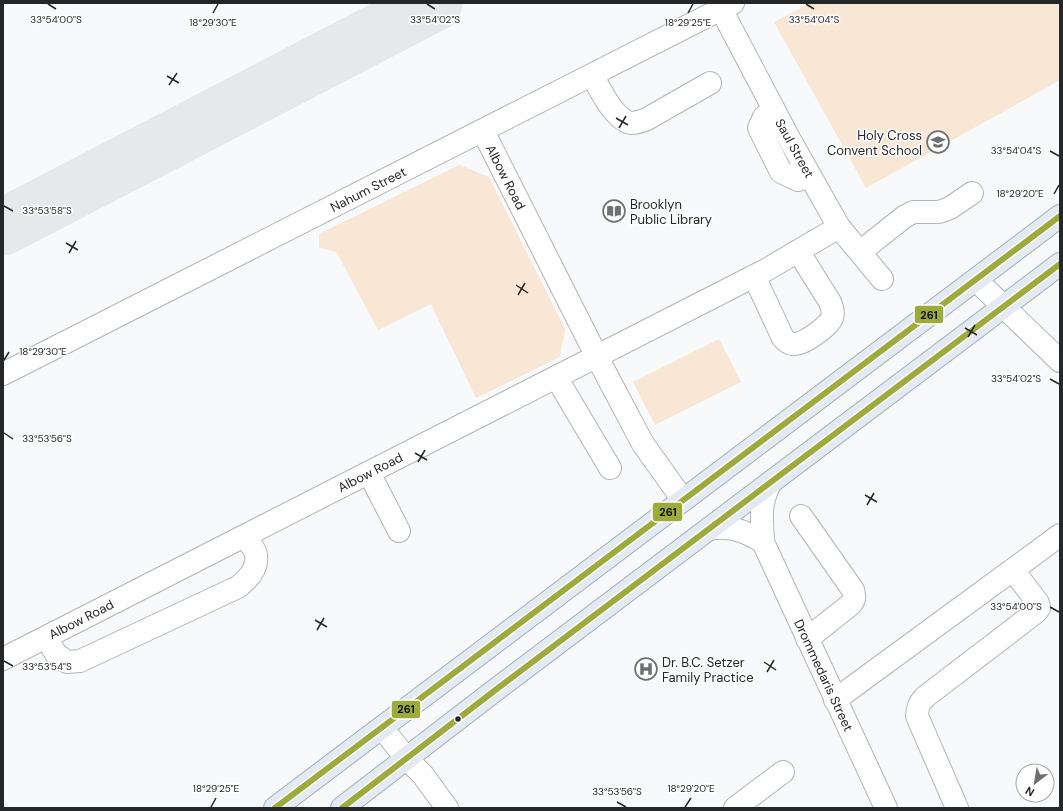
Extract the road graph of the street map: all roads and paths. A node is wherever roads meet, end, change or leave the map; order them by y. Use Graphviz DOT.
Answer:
graph roads {
  1 [pos="727,6"];
  2 [pos="592,75"];
  3 [pos="710,83"];
  4 [pos="482,131"];
  5 [pos="972,193"];
  6 [pos="1060,216"];
  7 [pos="840,227"];
  8 [pos="798,251"];
  9 [pos="860,252"];
  10 [pos="1060,264"];
  11 [pos="754,276"];
  12 [pos="882,279"];
  13 [pos="976,280"];
  14 [pos="1004,306"];
  15 [pos="597,356"];
  16 [pos="1060,361"];
  17 [pos="3,374"];
  18 [pos="556,377"];
  19 [pos="610,468"];
  20 [pos="369,473"];
  21 [pos="770,483"];
  22 [pos="683,500"];
  23 [pos="800,516"];
  24 [pos="709,529"];
  25 [pos="399,532"];
  26 [pos="1060,535"];
  27 [pos="245,536"];
  28 [pos="763,542"];
  29 [pos="1013,570"];
  30 [pos="46,637"];
  31 [pos="807,639"];
  32 [pos="3,659"];
  33 [pos="835,700"];
  34 [pos="382,728"];
  35 [pos="407,759"];
  36 [pos="783,772"];
  37 [pos="275,808"];
  38 [pos="342,808"];
  39 [pos="447,808"];
  40 [pos="735,808"];
  41 [pos="886,808"];
  42 [pos="957,808"];
  1 -- 2 [label="street, Nahum Street"];
  1 -- 7 [label="street, Saul Street"];
  2 -- 3 [label="street"];
  2 -- 4 [label="street, Nahum Street"];
  4 -- 15 [label="street, Albow Road"];
  4 -- 17 [label="street, Nahum Street"];
  5 -- 9 [label="street"];
  6 -- 13 [label="main road"];
  7 -- 8 [label="street"];
  7 -- 9 [label="street, Saul Street"];
  8 -- 11 [label="street"];
  8 -- 11 [label="street"];
  9 -- 12 [label="street, Saul Street"];
  10 -- 14 [label="main road"];
  11 -- 15 [label="street"];
  13 -- 14 [label="street"];
  13 -- 22 [label="main road"];
  14 -- 16 [label="street"];
  14 -- 21 [label="main road"];
  15 -- 18 [label="street, Albow Road"];
  15 -- 22 [label="street"];
  18 -- 19 [label="street"];
  18 -- 20 [label="street, Albow Road"];
  20 -- 25 [label="street"];
  20 -- 27 [label="street, Albow Road"];
  21 -- 24 [label="main road"];
  21 -- 28 [label="street, Drommedaris Street"];
  22 -- 34 [label="main road"];
  23 -- 31 [label="street"];
  24 -- 28 [label="street"];
  24 -- 35 [label="main road"];
  26 -- 29 [label="street"];
  27 -- 30 [label="street, Albow Road"];
  27 -- 30 [label="street"];
  28 -- 31 [label="street, Drommedaris Street"];
  29 -- 33 [label="street"];
  29 -- 42 [label="street"];
  30 -- 32 [label="street, Albow Road"];
  31 -- 33 [label="street, Drommedaris Street"];
  33 -- 41 [label="street, Drommedaris Street"];
  34 -- 35 [label="street"];
  34 -- 37 [label="main road"];
  35 -- 38 [label="main road"];
  35 -- 39 [label="street"];
  36 -- 40 [label="street"];
}
